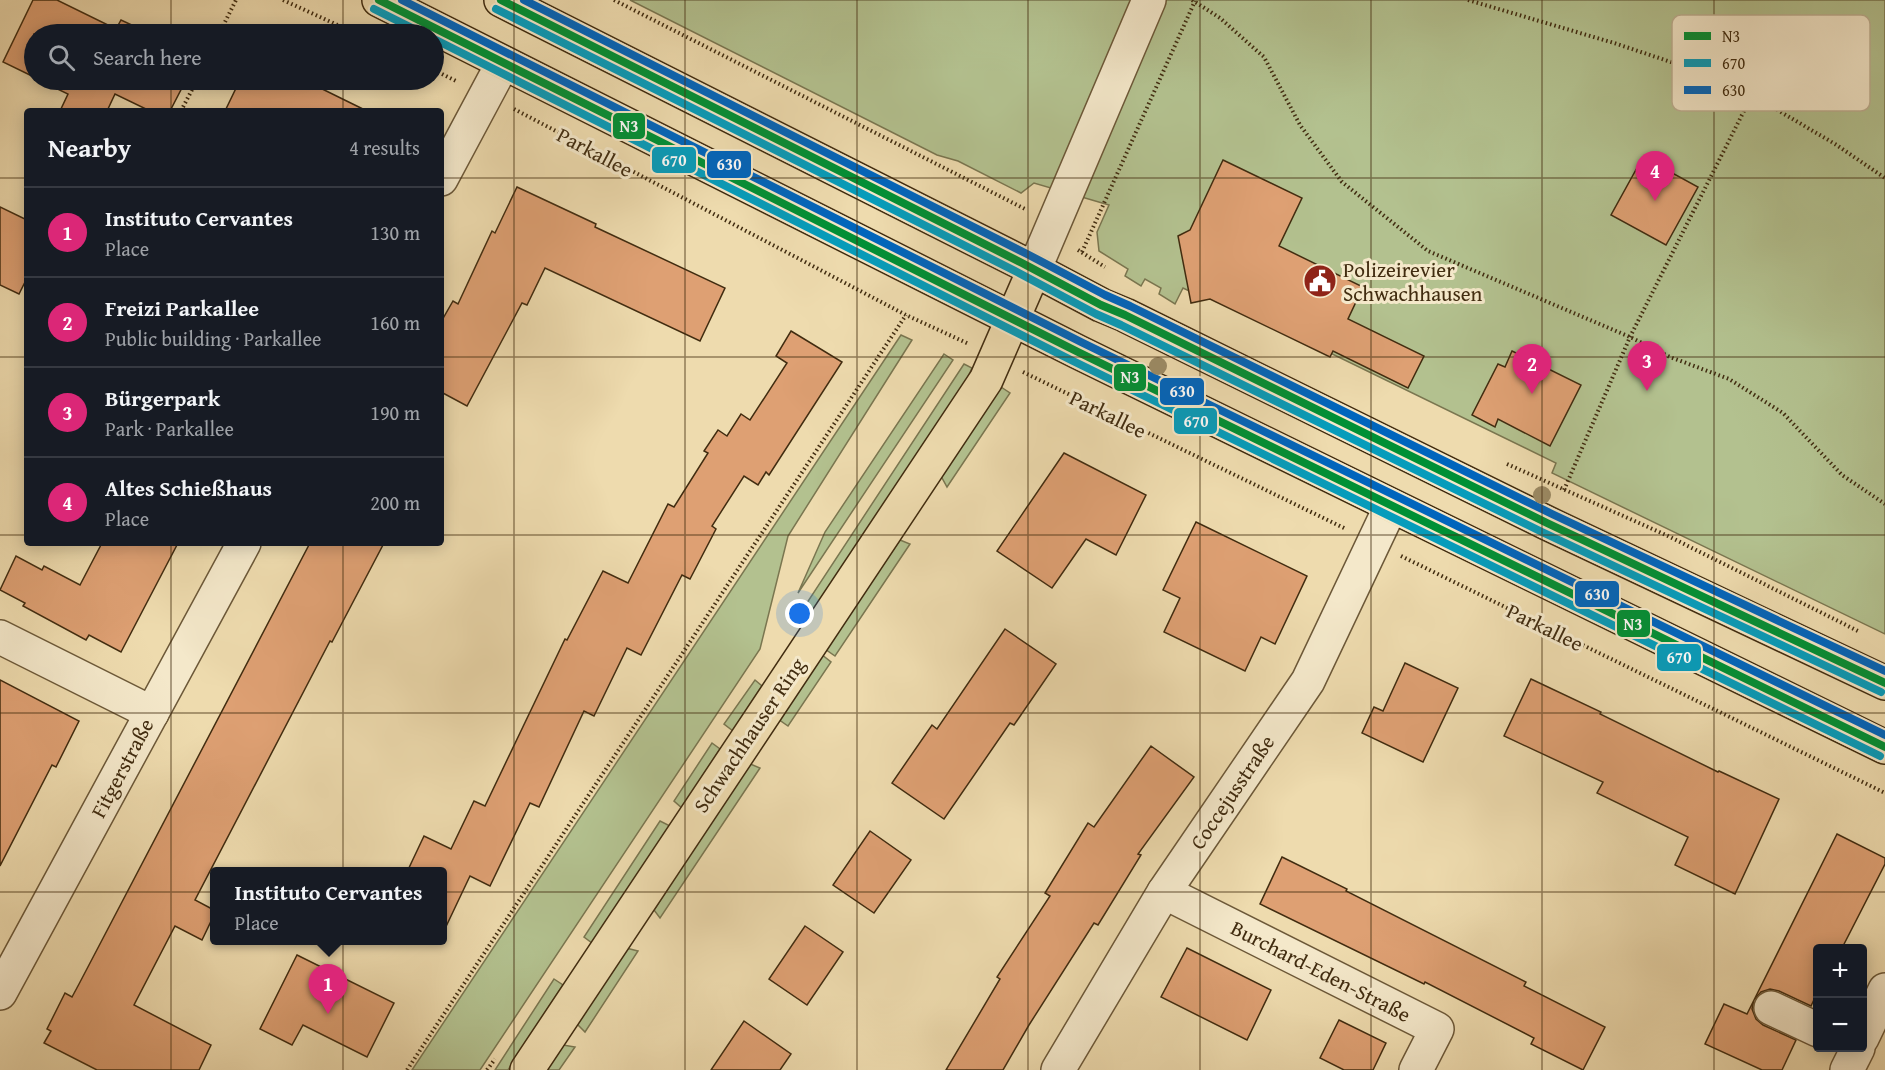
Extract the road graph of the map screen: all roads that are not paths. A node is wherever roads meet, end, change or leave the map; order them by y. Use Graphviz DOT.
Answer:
graph roads {
  1 [pos="379,0"];
  2 [pos="501,0"];
  3 [pos="1149,0"];
  4 [pos="426,24"];
  5 [pos="444,33"];
  6 [pos="503,63"];
  7 [pos="444,173"];
  8 [pos="1034,270"];
  9 [pos="1013,318"];
  10 [pos="1391,506"];
  11 [pos="242,546"];
  12 [pos="0,637"];
  13 [pos="1885,683"];
  14 [pos="152,713"];
  15 [pos="1885,747"];
  16 [pos="1164,892"];
  17 [pos="1885,990"];
  18 [pos="0,993"];
  19 [pos="1771,1008"];
  20 [pos="1867,1027"];
  21 [pos="1813,1028"];
  22 [pos="527,1070"];
  23 [pos="1058,1070"];
  24 [pos="1416,1070"];
  1 -- 4 [label="main road, Parkallee"];
  2 -- 8 [label="main road"];
  3 -- 8 [label="street"];
  5 -- 6 [label="main road, Parkallee"];
  6 -- 7 [label="street"];
  6 -- 9 [label="main road, Parkallee"];
  8 -- 9 [label="main road, Schwachhauser Ring"];
  8 -- 13 [label="main road"];
  9 -- 10 [label="main road, Parkallee"];
  9 -- 22 [label="main road, Schwachhauser Ring"];
  10 -- 15 [label="main road, Parkallee"];
  10 -- 16 [label="street, Coccejusstraße"];
  11 -- 14 [label="street, Fitgerstraße"];
  12 -- 14 [label="street"];
  14 -- 18 [label="street, Fitgerstraße"];
  16 -- 23 [label="street, Coccejusstraße"];
  16 -- 24 [label="street, Burchard-Eden-Straße"];
  17 -- 20 [label="street"];
  19 -- 21 [label="street"];
}
